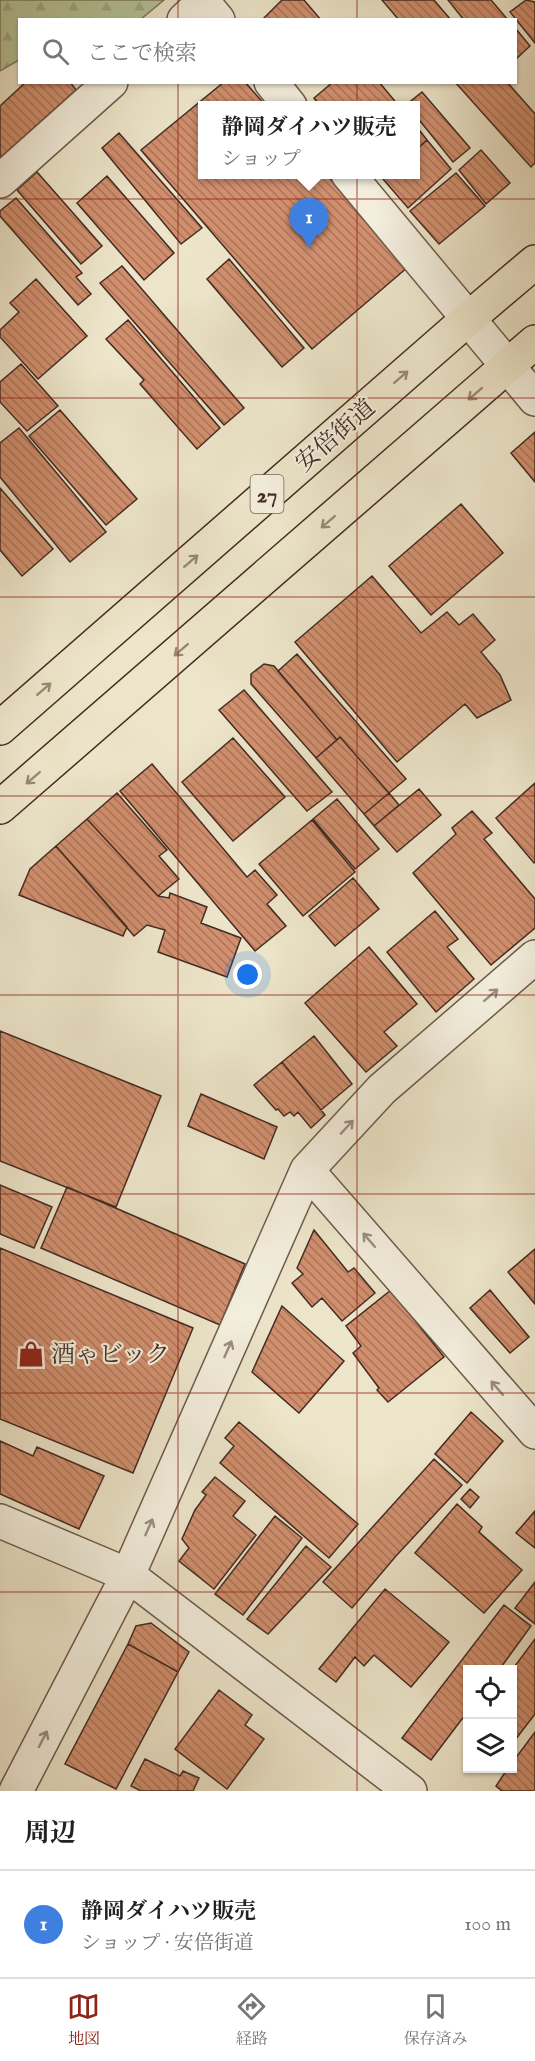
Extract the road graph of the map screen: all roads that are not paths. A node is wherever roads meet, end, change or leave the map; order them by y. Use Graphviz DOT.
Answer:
graph roads {
  1 [pos="186,18"];
  2 [pos="216,18"];
  3 [pos="109,84"];
  4 [pos="273,84"];
  5 [pos="287,101"];
  6 [pos="352,179"];
  7 [pos="0,181"];
  8 [pos="535,262"];
  9 [pos="469,318"];
  10 [pos="535,342"];
  11 [pos="507,366"];
  12 [pos="535,399"];
  13 [pos="0,728"];
  14 [pos="0,807"];
  15 [pos="535,957"];
  16 [pos="307,1170"];
  17 [pos="535,1432"];
  18 [pos="0,1521"];
  19 [pos="128,1575"];
  20 [pos="16,1791"];
  21 [pos="410,1791"];
  1 -- 2 [label="street"];
  3 -- 7 [label="street"];
  4 -- 5 [label="street"];
  6 -- 9 [label="street"];
  8 -- 9 [label="main road, 安倍街道 / 27"];
  9 -- 11 [label="street"];
  13 -- 9 [label="main road, 安倍街道 / 27, one-way"];
  10 -- 11 [label="main road, 27"];
  11 -- 12 [label="street"];
  11 -- 14 [label="main road, 27, one-way"];
  16 -- 15 [label="street, one-way"];
  17 -- 16 [label="street, one-way"];
  19 -- 16 [label="street, one-way"];
  18 -- 19 [label="street"];
  20 -- 19 [label="street, one-way"];
  19 -- 21 [label="street"];
}
